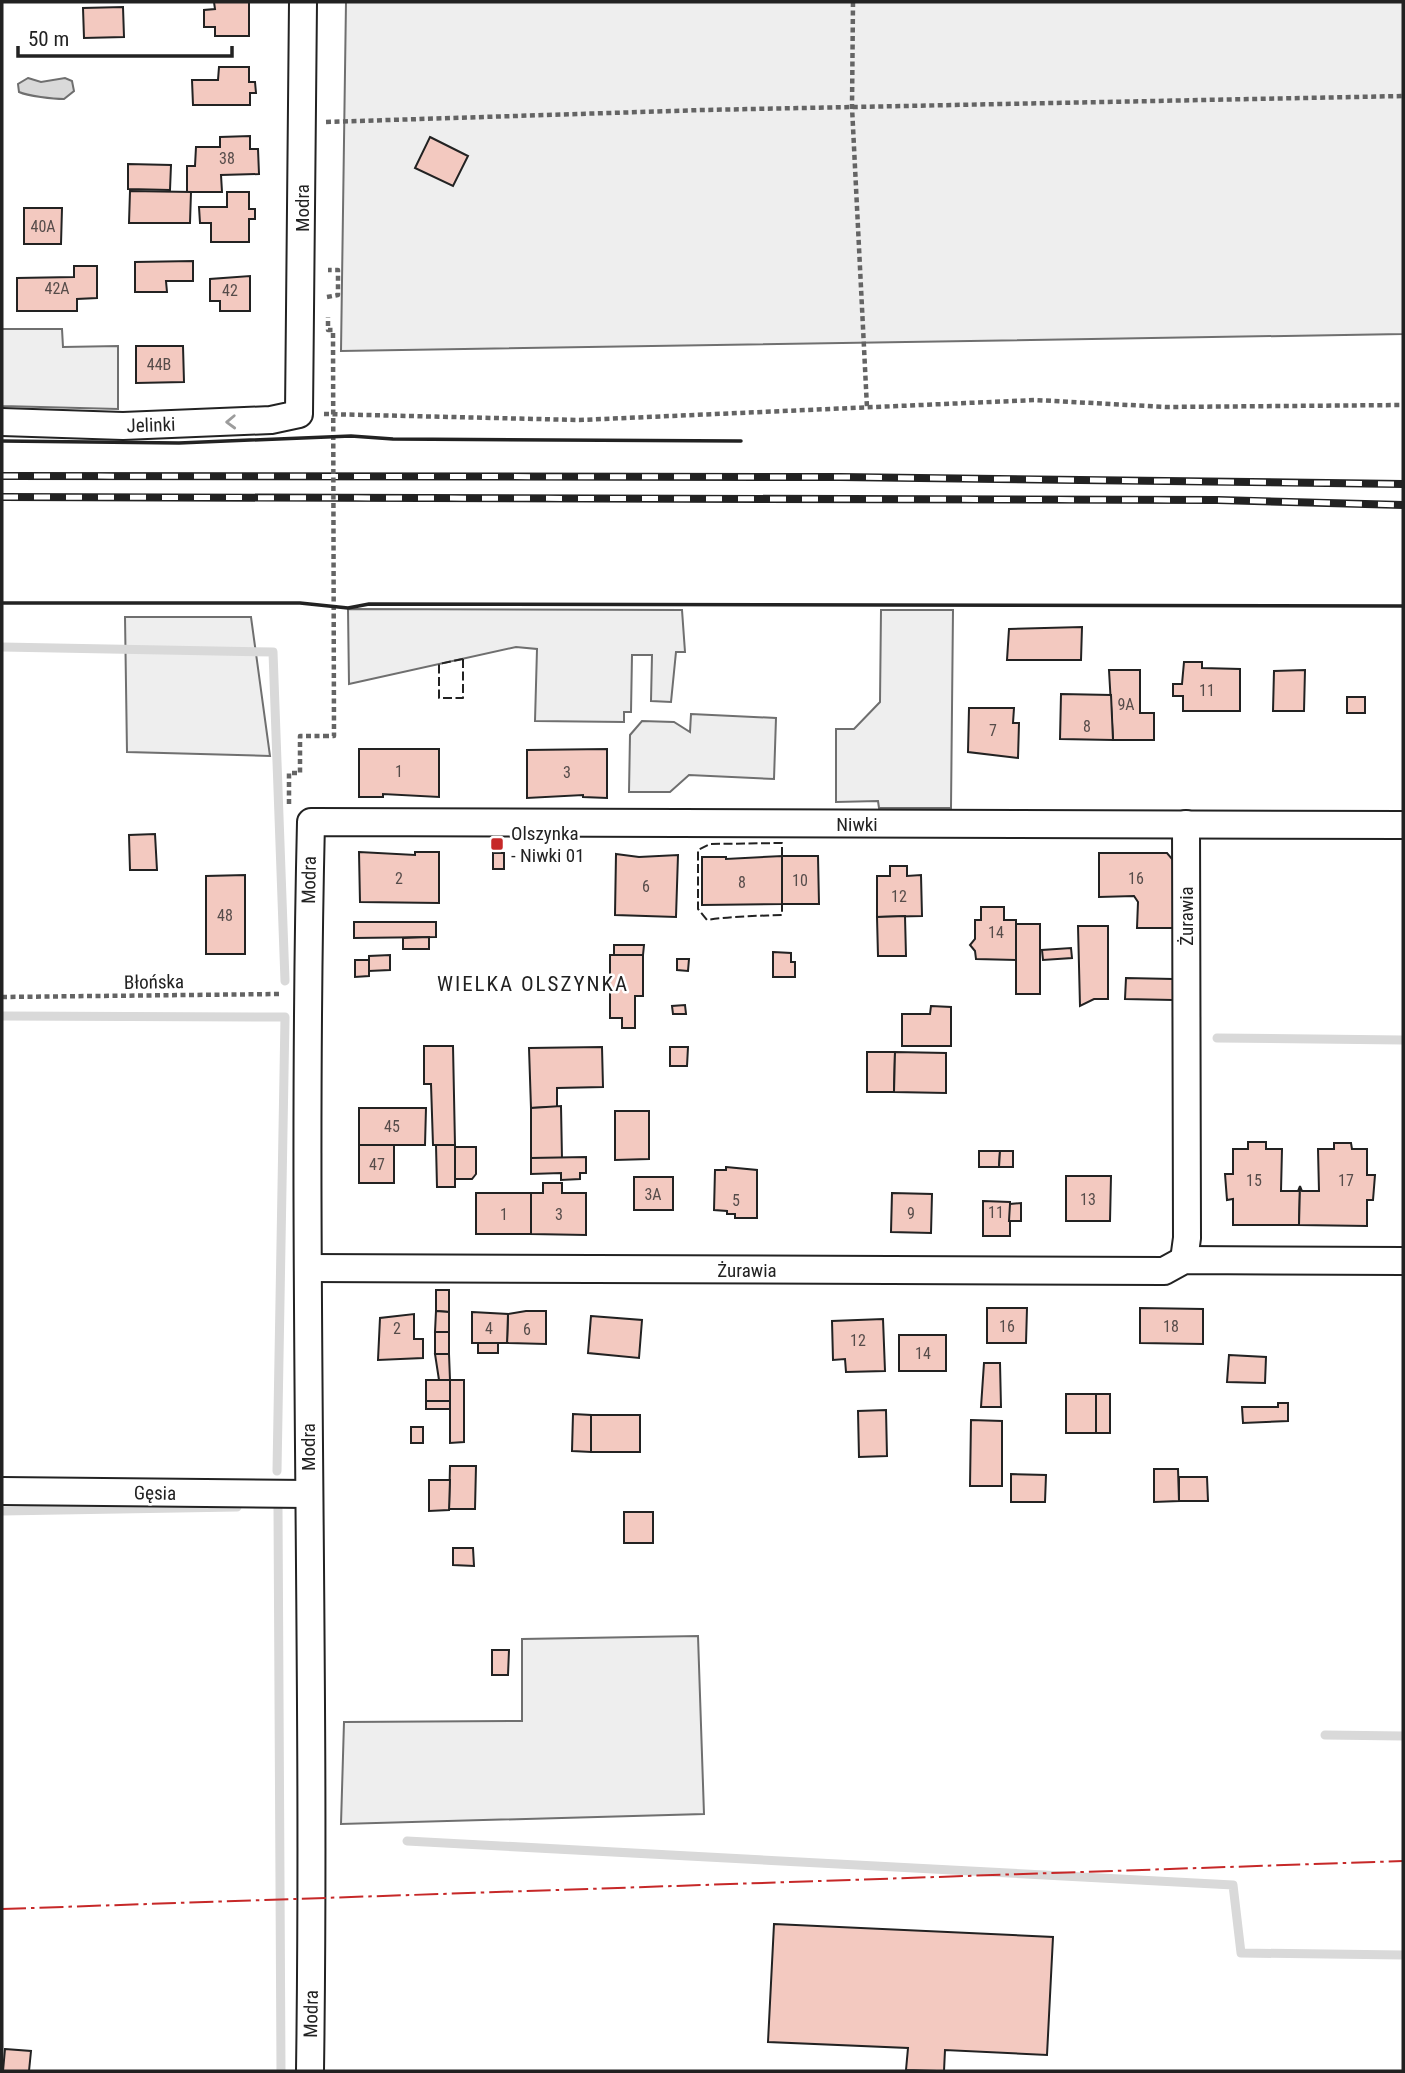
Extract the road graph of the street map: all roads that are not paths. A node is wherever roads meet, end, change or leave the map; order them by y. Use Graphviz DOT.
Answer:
graph roads {
  1 [pos="303,2"];
  2 [pos="299,414"];
  3 [pos="2,422"];
  4 [pos="311,822"];
  5 [pos="1186,824"];
  6 [pos="1403,825"];
  7 [pos="1184,1261"];
  8 [pos="1403,1261"];
  9 [pos="308,1268"];
  10 [pos="2,1491"];
  11 [pos="308,1494"];
  12 [pos="310,2071"];
  1 -- 2 [label="street, Modra"];
  2 -- 3 [label="street, Jelinki, one-way"];
  4 -- 5 [label="street, Niwki"];
  4 -- 9 [label="street, Modra"];
  5 -- 6 [label="street, Niwki"];
  5 -- 7 [label="street, Żurawia"];
  7 -- 8 [label="street, Żurawia"];
  7 -- 9 [label="street, Żurawia"];
  9 -- 11 [label="street, Modra"];
  10 -- 11 [label="street, Gęsia"];
  11 -- 12 [label="street, Modra"];
}
